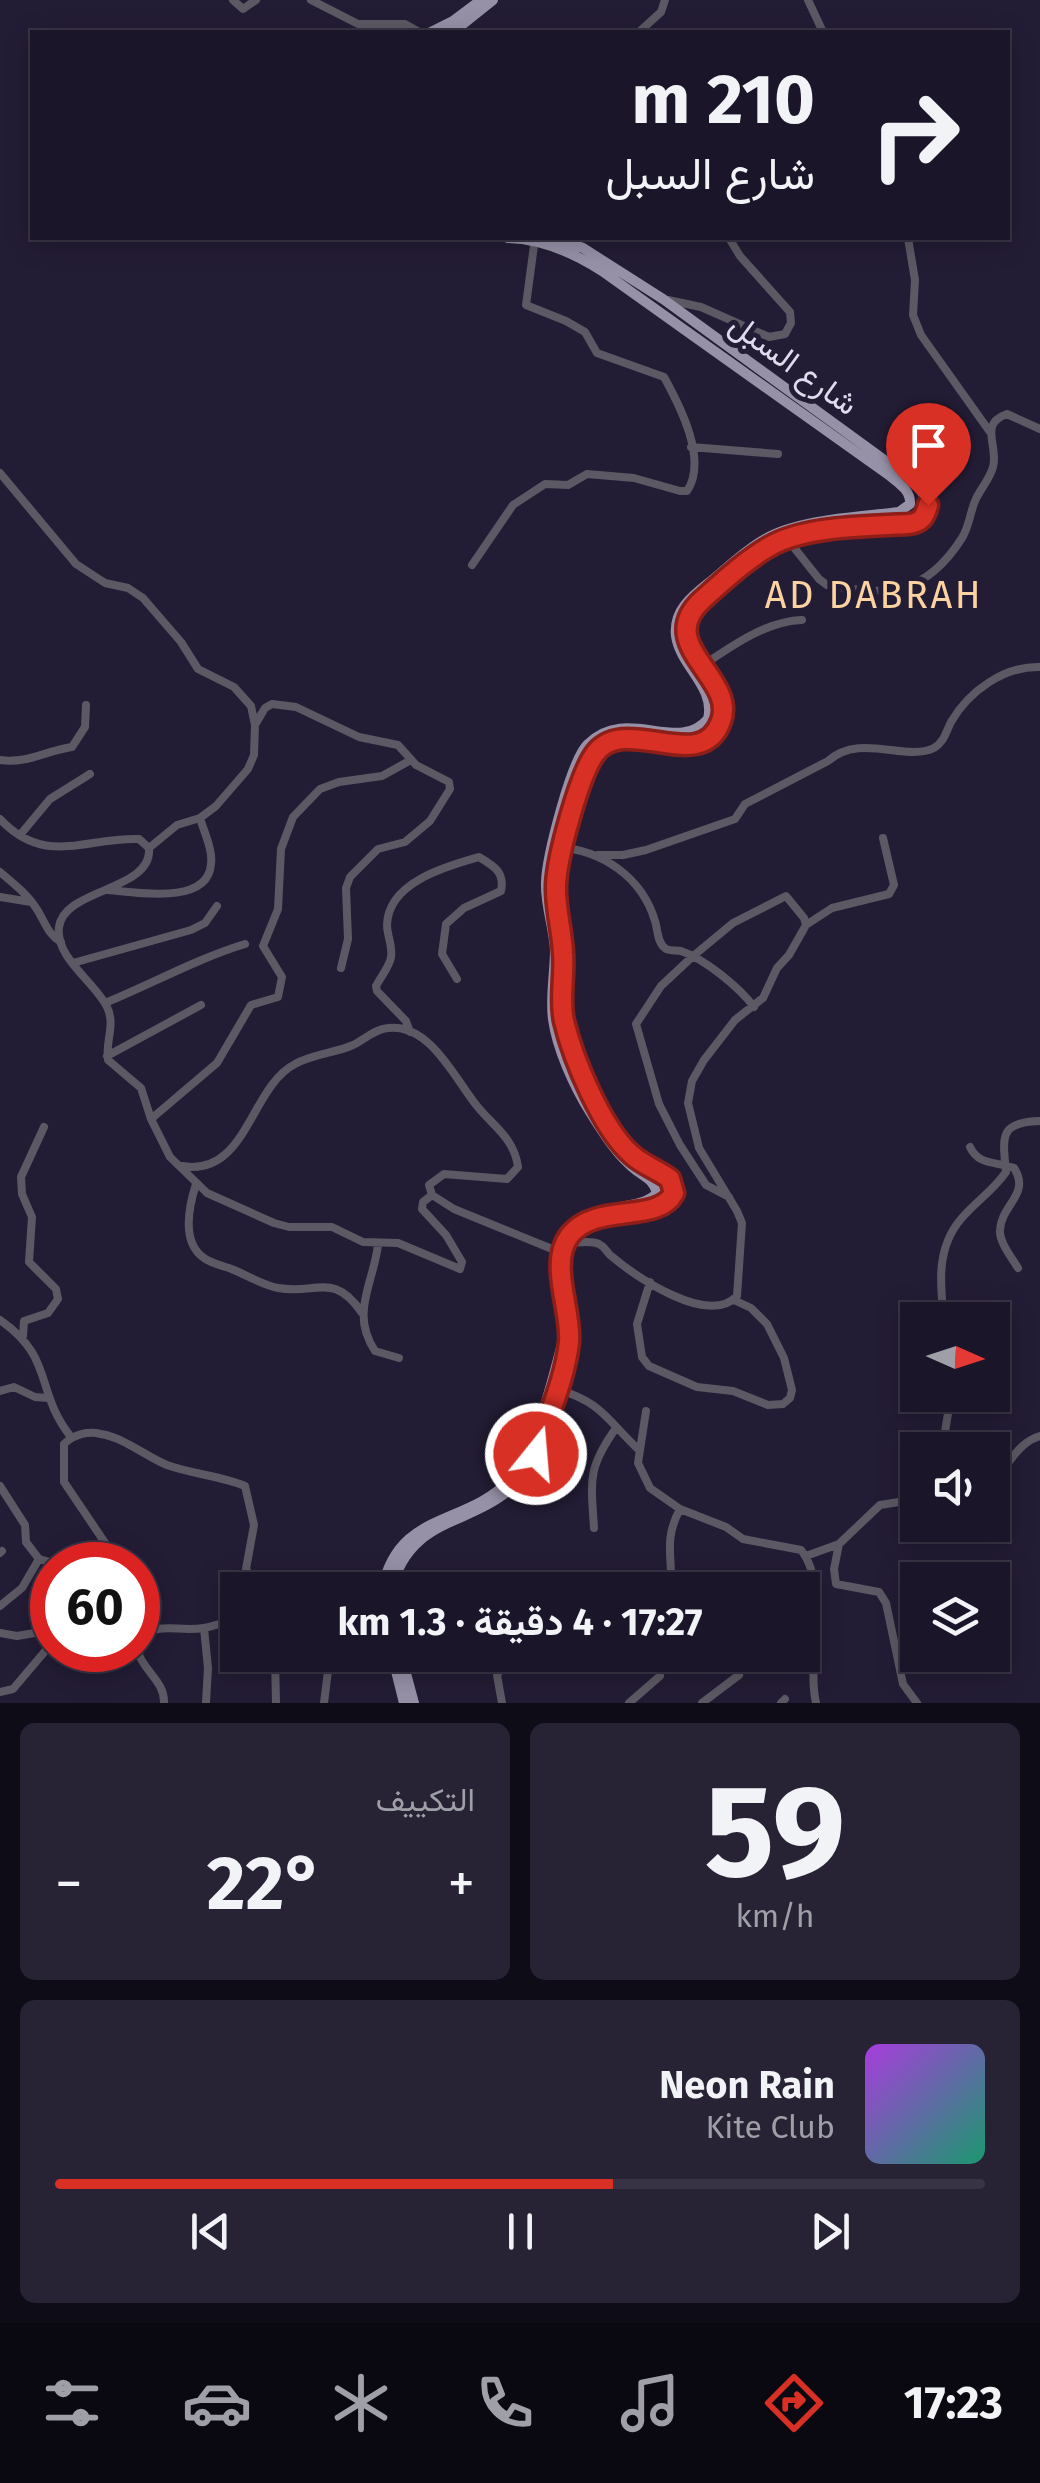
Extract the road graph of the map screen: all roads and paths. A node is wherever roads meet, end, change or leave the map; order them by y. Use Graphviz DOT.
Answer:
graph roads {
  1 [pos="233,0"];
  2 [pos="256,0"];
  3 [pos="311,0"];
  4 [pos="481,0"];
  5 [pos="492,0"];
  6 [pos="665,0"];
  7 [pos="808,0"];
  8 [pos="416,30"];
  9 [pos="434,30"];
  10 [pos="455,30"];
  11 [pos="642,30"];
  12 [pos="821,30"];
  13 [pos="535,240"];
  14 [pos="538,240"];
  15 [pos="561,240"];
  16 [pos="730,240"];
  17 [pos="908,240"];
  18 [pos="663,299"];
  19 [pos="1040,429"];
  20 [pos="990,432"];
  21 [pos="692,447"];
  22 [pos="778,454"];
  23 [pos="0,473"];
  24 [pos="784,535"];
  25 [pos="472,565"];
  26 [pos="802,620"];
  27 [pos="702,666"];
  28 [pos="1040,666"];
  29 [pos="86,704"];
  30 [pos="255,725"];
  31 [pos="0,760"];
  32 [pos="410,760"];
  33 [pos="90,774"];
  34 [pos="200,818"];
  35 [pos="0,819"];
  36 [pos="20,835"];
  37 [pos="883,838"];
  38 [pos="558,847"];
  39 [pos="148,848"];
  40 [pos="598,855"];
  41 [pos="0,872"];
  42 [pos="106,890"];
  43 [pos="0,897"];
  44 [pos="30,902"];
  45 [pos="217,906"];
  46 [pos="806,924"];
  47 [pos="61,942"];
  48 [pos="245,944"];
  49 [pos="692,957"];
  50 [pos="73,963"];
  51 [pos="341,968"];
  52 [pos="457,979"];
  53 [pos="105,1003"];
  54 [pos="201,1005"];
  55 [pos="754,1007"];
  56 [pos="410,1032"];
  57 [pos="107,1056"];
  58 [pos="151,1119"];
  59 [pos="1040,1120"];
  60 [pos="44,1126"];
  61 [pos="970,1147"];
  62 [pos="1006,1165"];
  63 [pos="181,1166"];
  64 [pos="196,1184"];
  65 [pos="432,1195"];
  66 [pos="729,1197"];
  67 [pos="378,1245"];
  68 [pos="560,1246"];
  69 [pos="1018,1268"];
  70 [pos="650,1282"];
  71 [pos="734,1300"];
  72 [pos="942,1302"];
  73 [pos="362,1313"];
  74 [pos="0,1320"];
  75 [pos="23,1336"];
  76 [pos="399,1358"];
  77 [pos="556,1389"];
  78 [pos="0,1391"];
  79 [pos="48,1398"];
  80 [pos="646,1411"];
  81 [pos="616,1428"];
  82 [pos="1040,1436"];
  83 [pos="71,1438"];
  84 [pos="639,1450"];
  85 [pos="1010,1459"];
  86 [pos="0,1486"];
  87 [pos="900,1502"];
  88 [pos="680,1508"];
  89 [pos="594,1528"];
  90 [pos="104,1542"];
  91 [pos="838,1544"];
  92 [pos="30,1547"];
  93 [pos="806,1556"];
  94 [pos="247,1572"];
  95 [pos="386,1572"];
  96 [pos="395,1572"];
  97 [pos="671,1572"];
  98 [pos="810,1572"];
  99 [pos="30,1573"];
  100 [pos="0,1606"];
  101 [pos="220,1623"];
  102 [pos="204,1628"];
  103 [pos="160,1629"];
  104 [pos="0,1633"];
  105 [pos="30,1634"];
  106 [pos="30,1669"];
  107 [pos="148,1672"];
  108 [pos="275,1672"];
  109 [pos="328,1672"];
  110 [pos="396,1672"];
  111 [pos="406,1672"];
  112 [pos="499,1672"];
  113 [pos="812,1672"];
  114 [pos="738,1675"];
  115 [pos="660,1676"];
  116 [pos="13,1689"];
  117 [pos="0,1692"];
  118 [pos="713,1694"];
  119 [pos="18,1703"];
  120 [pos="164,1703"];
  121 [pos="206,1703"];
  122 [pos="276,1703"];
  123 [pos="324,1703"];
  124 [pos="404,1703"];
  125 [pos="414,1703"];
  126 [pos="502,1703"];
  127 [pos="629,1703"];
  128 [pos="702,1703"];
  129 [pos="720,1703"];
  130 [pos="816,1703"];
  131 [pos="918,1703"];
  1 -- 2 [label="street"];
  3 -- 8 [label="street"];
  4 -- 9 [label="main road"];
  5 -- 10 [label="main road"];
  6 -- 11 [label="street"];
  7 -- 12 [label="street"];
  13 -- 21 [label="street"];
  14 -- 24 [label="main road, شارع السبل"];
  15 -- 18 [label="main road, شارع السبل"];
  16 -- 18 [label="street"];
  17 -- 20 [label="street"];
  18 -- 24 [label="main road, شارع السبل"];
  19 -- 20 [label="street"];
  20 -- 24 [label="street"];
  21 -- 22 [label="street"];
  21 -- 25 [label="street"];
  23 -- 30 [label="street"];
  24 -- 27 [label="main road, شارع السبل"];
  24 -- 38 [label="main road, شارع السبل"];
  26 -- 27 [label="street"];
  27 -- 38 [label="main road, شارع السبل"];
  28 -- 40 [label="street"];
  29 -- 31 [label="street"];
  30 -- 32 [label="street"];
  30 -- 34 [label="street"];
  32 -- 51 [label="street"];
  32 -- 58 [label="street"];
  33 -- 36 [label="street"];
  34 -- 39 [label="street"];
  34 -- 42 [label="street"];
  35 -- 36 [label="street"];
  36 -- 39 [label="street"];
  37 -- 46 [label="street"];
  38 -- 40 [label="street"];
  38 -- 68 [label="main road, شارع السبل"];
  39 -- 42 [label="street"];
  40 -- 49 [label="street"];
  41 -- 44 [label="street"];
  42 -- 47 [label="street"];
  43 -- 44 [label="street"];
  44 -- 47 [label="street"];
  45 -- 50 [label="street"];
  46 -- 49 [label="street"];
  46 -- 55 [label="street"];
  47 -- 50 [label="street"];
  48 -- 53 [label="street"];
  49 -- 55 [label="street"];
  49 -- 66 [label="street"];
  50 -- 53 [label="street"];
  52 -- 56 [label="street"];
  53 -- 57 [label="street"];
  54 -- 57 [label="street"];
  55 -- 66 [label="street"];
  56 -- 63 [label="street"];
  56 -- 65 [label="street"];
  57 -- 58 [label="street"];
  58 -- 63 [label="street"];
  59 -- 62 [label="street"];
  60 -- 75 [label="street"];
  61 -- 62 [label="street"];
  62 -- 69 [label="street"];
  62 -- 72 [label="street"];
  63 -- 64 [label="street"];
  64 -- 67 [label="street"];
  64 -- 73 [label="street"];
  65 -- 67 [label="street"];
  65 -- 68 [label="street"];
  66 -- 71 [label="street"];
  67 -- 73 [label="street"];
  68 -- 70 [label="street"];
  68 -- 77 [label="main road"];
  68 -- 95 [label="main road"];
  70 -- 71 [label="street"];
  70 -- 71 [label="street"];
  73 -- 76 [label="street"];
  74 -- 75 [label="street"];
  75 -- 79 [label="street"];
  77 -- 81 [label="street"];
  77 -- 96 [label="main road"];
  78 -- 79 [label="street"];
  79 -- 83 [label="street"];
  80 -- 84 [label="street"];
  81 -- 84 [label="street"];
  81 -- 89 [label="street"];
  82 -- 85 [label="street"];
  83 -- 90 [label="street"];
  83 -- 94 [label="street"];
  84 -- 88 [label="street"];
  86 -- 92 [label="street"];
  87 -- 91 [label="street"];
  88 -- 93 [label="street"];
  88 -- 97 [label="street"];
  91 -- 93 [label="street"];
  91 -- 131 [label="street"];
  93 -- 98 [label="street"];
  99 -- 100 [label="street"];
  101 -- 102 [label="street"];
  102 -- 103 [label="street"];
  102 -- 121 [label="street"];
  104 -- 105 [label="street"];
  106 -- 116 [label="street"];
  107 -- 120 [label="street"];
  108 -- 122 [label="street"];
  109 -- 123 [label="street"];
  110 -- 124 [label="main road"];
  111 -- 125 [label="main road"];
  112 -- 126 [label="street"];
  113 -- 130 [label="street"];
  114 -- 118 [label="street"];
  115 -- 127 [label="street"];
  116 -- 117 [label="street"];
  116 -- 119 [label="street"];
  118 -- 128 [label="street"];
  118 -- 129 [label="street"];
}
